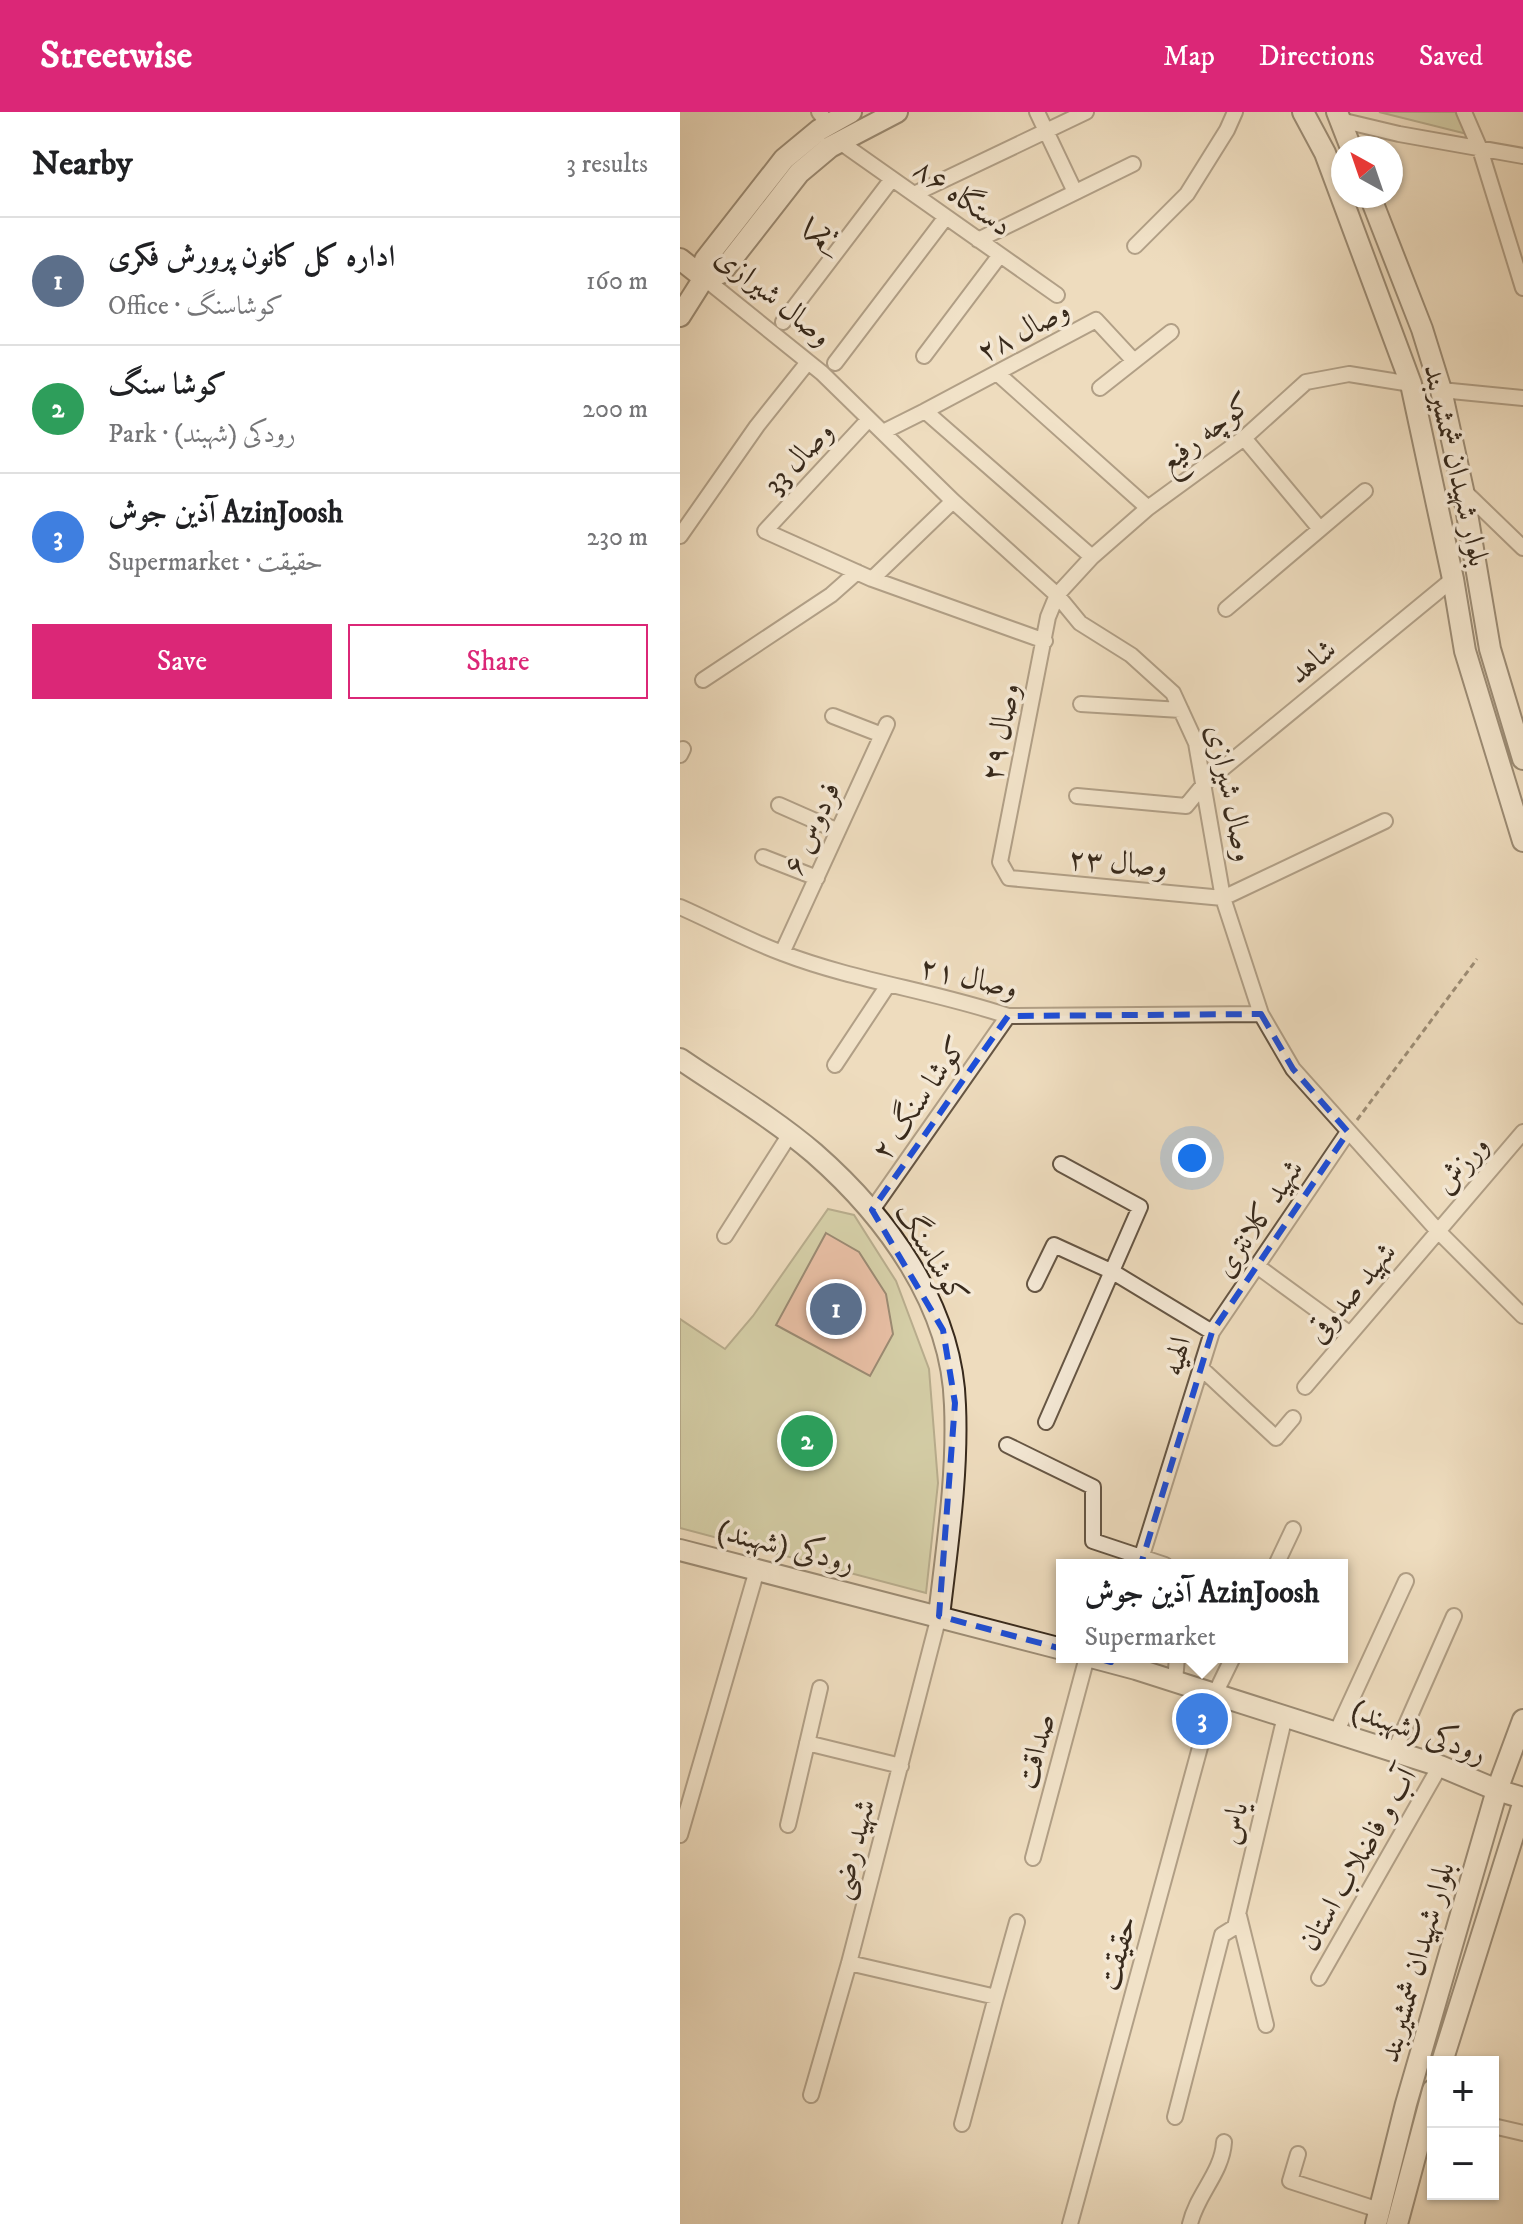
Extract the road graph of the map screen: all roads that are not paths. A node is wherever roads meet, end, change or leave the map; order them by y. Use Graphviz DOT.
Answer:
graph roads {
  1 [pos="851,112"];
  2 [pos="897,112"];
  3 [pos="1037,112"];
  4 [pos="1086,112"];
  5 [pos="1235,112"];
  6 [pos="1303,112"];
  7 [pos="1464,112"];
  8 [pos="1339,116"];
  9 [pos="829,126"];
  10 [pos="1046,131"];
  11 [pos="1346,136"];
  12 [pos="1480,149"];
  13 [pos="1523,156"];
  14 [pos="1133,164"];
  15 [pos="892,179"];
  16 [pos="1075,192"];
  17 [pos="914,194"];
  18 [pos="1375,208"];
  19 [pos="946,217"];
  20 [pos="978,240"];
  21 [pos="1135,246"];
  22 [pos="1000,255"];
  23 [pos="680,259"];
  24 [pos="704,278"];
  25 [pos="1523,288"];
  26 [pos="1057,295"];
  27 [pos="680,316"];
  28 [pos="783,322"];
  29 [pos="1171,332"];
  30 [pos="924,356"];
  31 [pos="1134,361"];
  32 [pos="808,362"];
  33 [pos="835,363"];
  34 [pos="997,373"];
  35 [pos="1411,384"];
  36 [pos="1100,388"];
  37 [pos="1441,390"];
  38 [pos="1523,398"];
  39 [pos="925,411"];
  40 [pos="869,419"];
  41 [pos="883,432"];
  42 [pos="1244,438"];
  43 [pos="1463,490"];
  44 [pos="1365,491"];
  45 [pos="953,501"];
  46 [pos="1148,508"];
  47 [pos="1320,529"];
  48 [pos="680,536"];
  49 [pos="1523,548"];
  50 [pos="1092,557"];
  51 [pos="857,572"];
  52 [pos="872,579"];
  53 [pos="1453,579"];
  54 [pos="1057,595"];
  55 [pos="1226,609"];
  56 [pos="1045,641"];
  57 [pos="703,680"];
  58 [pos="1081,704"];
  59 [pos="1181,710"];
  60 [pos="833,716"];
  61 [pos="1523,759"];
  62 [pos="1205,783"];
  63 [pos="1077,796"];
  64 [pos="779,805"];
  65 [pos="1385,821"];
  66 [pos="838,831"];
  67 [pos="1523,841"];
  68 [pos="763,857"];
  69 [pos="817,878"];
  70 [pos="1009,878"];
  71 [pos="1223,898"];
  72 [pos="680,907"];
  73 [pos="782,953"];
  74 [pos="888,985"];
  75 [pos="1261,1014"];
  76 [pos="1008,1016"];
  77 [pos="680,1059"];
  78 [pos="835,1065"];
  79 [pos="1348,1132"];
  80 [pos="1523,1132"];
  81 [pos="790,1134"];
  82 [pos="1061,1164"];
  83 [pos="872,1210"];
  84 [pos="1437,1230"];
  85 [pos="725,1236"];
  86 [pos="1257,1266"];
  87 [pos="1113,1272"];
  88 [pos="1035,1284"];
  89 [pos="1523,1316"];
  90 [pos="1212,1332"];
  91 [pos="1350,1334"];
  92 [pos="1201,1368"];
  93 [pos="1305,1387"];
  94 [pos="1293,1418"];
  95 [pos="1046,1422"];
  96 [pos="1007,1445"];
  97 [pos="1293,1529"];
  98 [pos="680,1550"];
  99 [pos="1135,1559"];
  100 [pos="1141,1559"];
  101 [pos="1279,1559"];
  102 [pos="757,1570"];
  103 [pos="1406,1581"];
  104 [pos="939,1616"];
  105 [pos="1454,1616"];
  106 [pos="1056,1647"];
  107 [pos="1098,1663"];
  108 [pos="1116,1663"];
  109 [pos="1177,1663"];
  110 [pos="1230,1663"];
  111 [pos="1175,1682"];
  112 [pos="820,1688"];
  113 [pos="1214,1696"];
  114 [pos="1285,1716"];
  115 [pos="1523,1720"];
  116 [pos="1336,1733"];
  117 [pos="807,1743"];
  118 [pos="1394,1752"];
  119 [pos="901,1766"];
  120 [pos="1440,1766"];
  121 [pos="1497,1790"];
  122 [pos="1523,1798"];
  123 [pos="1523,1804"];
  124 [pos="788,1825"];
  125 [pos="680,1835"];
  126 [pos="1033,1858"];
  127 [pos="1238,1911"];
  128 [pos="1017,1922"];
  129 [pos="849,1963"];
  130 [pos="1319,1978"];
  131 [pos="996,1997"];
  132 [pos="1266,2025"];
  133 [pos="1444,2056"];
  134 [pos="811,2095"];
  135 [pos="1427,2103"];
  136 [pos="1406,2104"];
  137 [pos="1175,2117"];
  138 [pos="1427,2117"];
  139 [pos="962,2124"];
  140 [pos="1499,2127"];
  141 [pos="1522,2129"];
  142 [pos="1224,2142"];
  143 [pos="1298,2154"];
  144 [pos="1378,2217"];
  145 [pos="1070,2224"];
  146 [pos="1190,2224"];
  147 [pos="1397,2224"];
  1 -- 9 [label="main road"];
  2 -- 9 [label="main road"];
  3 -- 10 [label="street"];
  4 -- 10 [label="street"];
  5 -- 21 [label="street"];
  6 -- 35 [label="main road, بلوار شهیدان شمشیربند"];
  7 -- 12 [label="street"];
  8 -- 11 [label="main road"];
  8 -- 12 [label="street"];
  9 -- 15 [label="street, دستگاه ۸۶"];
  9 -- 24 [label="main road"];
  10 -- 16 [label="street"];
  10 -- 17 [label="street"];
  12 -- 13 [label="street"];
  12 -- 25 [label="street"];
  14 -- 16 [label="street"];
  15 -- 17 [label="street, دستگاه ۸۶"];
  15 -- 28 [label="street, یکم"];
  16 -- 20 [label="street"];
  17 -- 19 [label="street, دستگاه ۸۶"];
  18 -- 37 [label="main road, بلوار شهیدان شمشیربند"];
  19 -- 20 [label="street, دستگاه ۸۶"];
  19 -- 33 [label="street"];
  20 -- 22 [label="street, دستگاه ۸۶"];
  22 -- 26 [label="street, دستگاه ۸۶"];
  22 -- 30 [label="street"];
  23 -- 24 [label="main road, وصال شیرازی"];
  24 -- 27 [label="main road"];
  24 -- 32 [label="street, وصال شیرازی"];
  29 -- 31 [label="street"];
  31 -- 34 [label="street, وصال ۲۸"];
  31 -- 36 [label="street"];
  32 -- 40 [label="street, وصال شیرازی"];
  32 -- 48 [label="street"];
  34 -- 39 [label="street, وصال ۲۸"];
  34 -- 46 [label="street"];
  35 -- 42 [label="street, کوچه رفیع"];
  35 -- 53 [label="main road, بلوار شهیدان شمشیربند"];
  37 -- 38 [label="street"];
  37 -- 43 [label="main road, بلوار شهیدان شمشیربند"];
  39 -- 41 [label="street, وصال ۲۸"];
  39 -- 50 [label="street"];
  40 -- 41 [label="street, وصال شیرازی"];
  40 -- 51 [label="street, وصال 33"];
  41 -- 45 [label="street, وصال شیرازی"];
  42 -- 46 [label="street, کوچه رفیع"];
  42 -- 47 [label="street"];
  43 -- 49 [label="street"];
  43 -- 61 [label="main road, بلوار شهیدان شمشیربند"];
  44 -- 47 [label="street"];
  45 -- 52 [label="street"];
  45 -- 54 [label="street, وصال شیرازی"];
  46 -- 50 [label="street, کوچه رفیع"];
  47 -- 55 [label="street"];
  50 -- 54 [label="street, کوچه رفیع"];
  51 -- 52 [label="street"];
  51 -- 57 [label="street"];
  52 -- 56 [label="street"];
  53 -- 62 [label="street, شاهد"];
  53 -- 67 [label="main road, بلوار شهیدان شمشیربند"];
  54 -- 56 [label="street, وصال ۲۹"];
  54 -- 59 [label="street, وصال شیرازی"];
  56 -- 70 [label="street, وصال ۲۹"];
  58 -- 59 [label="street"];
  59 -- 62 [label="street, وصال شیرازی"];
  60 -- 66 [label="street, فردوس ۶"];
  62 -- 63 [label="street, شاهد"];
  62 -- 71 [label="street, وصال شیرازی"];
  64 -- 66 [label="street"];
  65 -- 71 [label="street"];
  66 -- 69 [label="street, فردوس ۶"];
  68 -- 69 [label="street"];
  69 -- 73 [label="street, فردوس ۶"];
  70 -- 71 [label="street, وصال ۲۳"];
  71 -- 75 [label="street, وصال شیرازی"];
  72 -- 73 [label="street, وصال ۲۱"];
  73 -- 74 [label="street, وصال ۲۱"];
  74 -- 76 [label="street, وصال ۲۱"];
  74 -- 78 [label="street"];
  75 -- 76 [label="street, وصال ۲۱"];
  75 -- 79 [label="street, وصال شیرازی"];
  76 -- 83 [label="street, کوشا سنگ ۲"];
  77 -- 81 [label="main road, کوشاسنگ"];
  79 -- 84 [label="street, وصال شیرازی"];
  79 -- 86 [label="street, شهید کلانتری"];
  80 -- 84 [label="street, ورزش"];
  81 -- 83 [label="main road, کوشاسنگ"];
  81 -- 85 [label="street"];
  82 -- 87 [label="street"];
  83 -- 104 [label="main road, کوشاسنگ"];
  84 -- 89 [label="street, وصال شیرازی"];
  84 -- 91 [label="street, شهید صدوقی"];
  86 -- 90 [label="street, شهید کلانتری"];
  86 -- 91 [label="street"];
  87 -- 88 [label="street, الهیه"];
  87 -- 90 [label="street, الهیه"];
  87 -- 95 [label="street"];
  90 -- 92 [label="street, الهیه"];
  91 -- 93 [label="street, شهید صدوقی"];
  92 -- 94 [label="street"];
  92 -- 100 [label="street, الهیه"];
  96 -- 99 [label="street"];
  97 -- 101 [label="street"];
  98 -- 102 [label="main road, رودکی (شهبند)"];
  102 -- 104 [label="main road, رودکی (شهبند)"];
  102 -- 125 [label="street"];
  103 -- 116 [label="street"];
  104 -- 106 [label="main road, رودکی (شهبند)"];
  104 -- 119 [label="street, شهید رضی"];
  105 -- 118 [label="street"];
  107 -- 126 [label="street, صداقت"];
  108 -- 111 [label="main road, رودکی (شهبند)"];
  109 -- 111 [label="street"];
  110 -- 113 [label="street, حقیقت"];
  111 -- 113 [label="main road, رودکی (شهبند)"];
  112 -- 117 [label="street"];
  113 -- 114 [label="main road, رودکی (شهبند)"];
  113 -- 145 [label="street, حقیقت"];
  114 -- 116 [label="main road, رودکی (شهبند)"];
  114 -- 127 [label="street, یاس"];
  115 -- 121 [label="main road, بلوار شهیدان شمشیربند"];
  116 -- 118 [label="main road, رودکی (شهبند)"];
  117 -- 119 [label="street"];
  117 -- 124 [label="street"];
  118 -- 120 [label="main road, رودکی (شهبند)"];
  119 -- 129 [label="street, شهید رضی"];
  120 -- 121 [label="main road, رودکی (شهبند)"];
  120 -- 130 [label="street, آب و فاضلاب استان"];
  121 -- 122 [label="main road, رودکی (شهبند)"];
  121 -- 136 [label="main road, بلوار شهیدان شمشیربند"];
  123 -- 133 [label="main road, بلوار شهیدان شمشیربند"];
  127 -- 132 [label="street"];
  127 -- 137 [label="street, یاس"];
  128 -- 131 [label="street"];
  129 -- 131 [label="street"];
  129 -- 134 [label="street, شهید رضی"];
  131 -- 139 [label="street"];
  135 -- 136 [label="main road"];
  136 -- 144 [label="main road, بلوار شهیدان شمشیربند"];
  138 -- 147 [label="main road"];
  140 -- 141 [label="street"];
  142 -- 146 [label="street"];
  143 -- 144 [label="street"];
}
